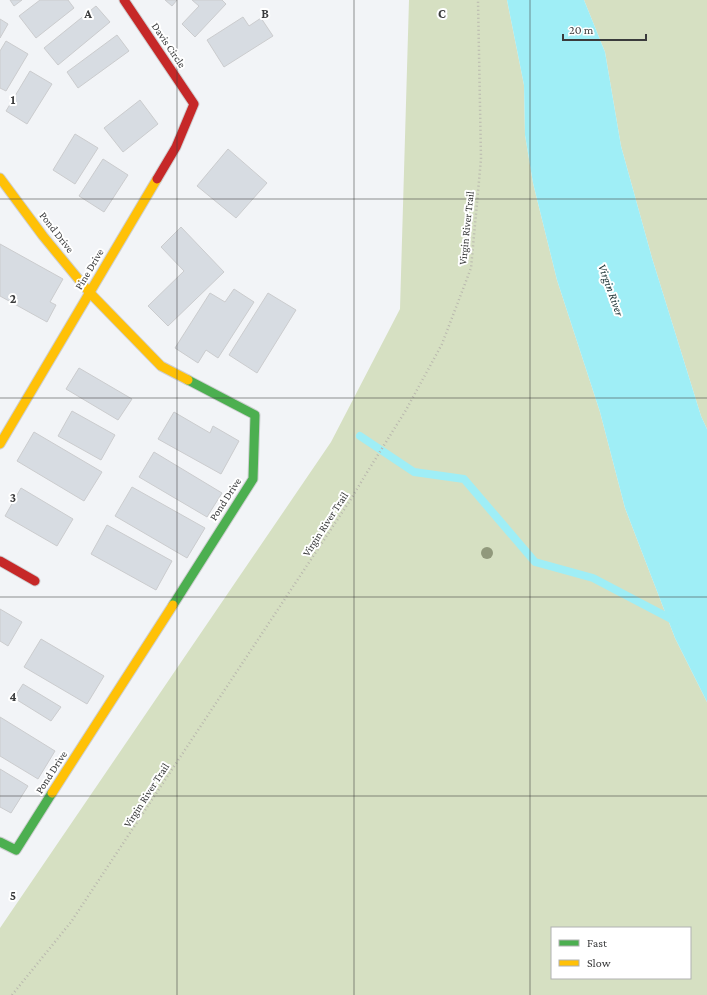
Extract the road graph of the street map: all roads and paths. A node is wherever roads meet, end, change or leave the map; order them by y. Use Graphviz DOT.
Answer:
graph roads {
  1 [pos="124,0"];
  2 [pos="478,0"];
  3 [pos="194,104"];
  4 [pos="0,178"];
  5 [pos="89,292"];
  6 [pos="0,444"];
  7 [pos="0,561"];
  8 [pos="35,581"];
  9 [pos="0,842"];
  10 [pos="12,995"];
  1 -- 3 [label="street, Davis Circle"];
  2 -- 10 [label="path, Virgin River Trail"];
  3 -- 5 [label="street, Pine Drive"];
  4 -- 5 [label="street, Pond Drive"];
  5 -- 6 [label="street, Pine Drive"];
  5 -- 9 [label="street, Pond Drive"];
  7 -- 8 [label="street"];
}
